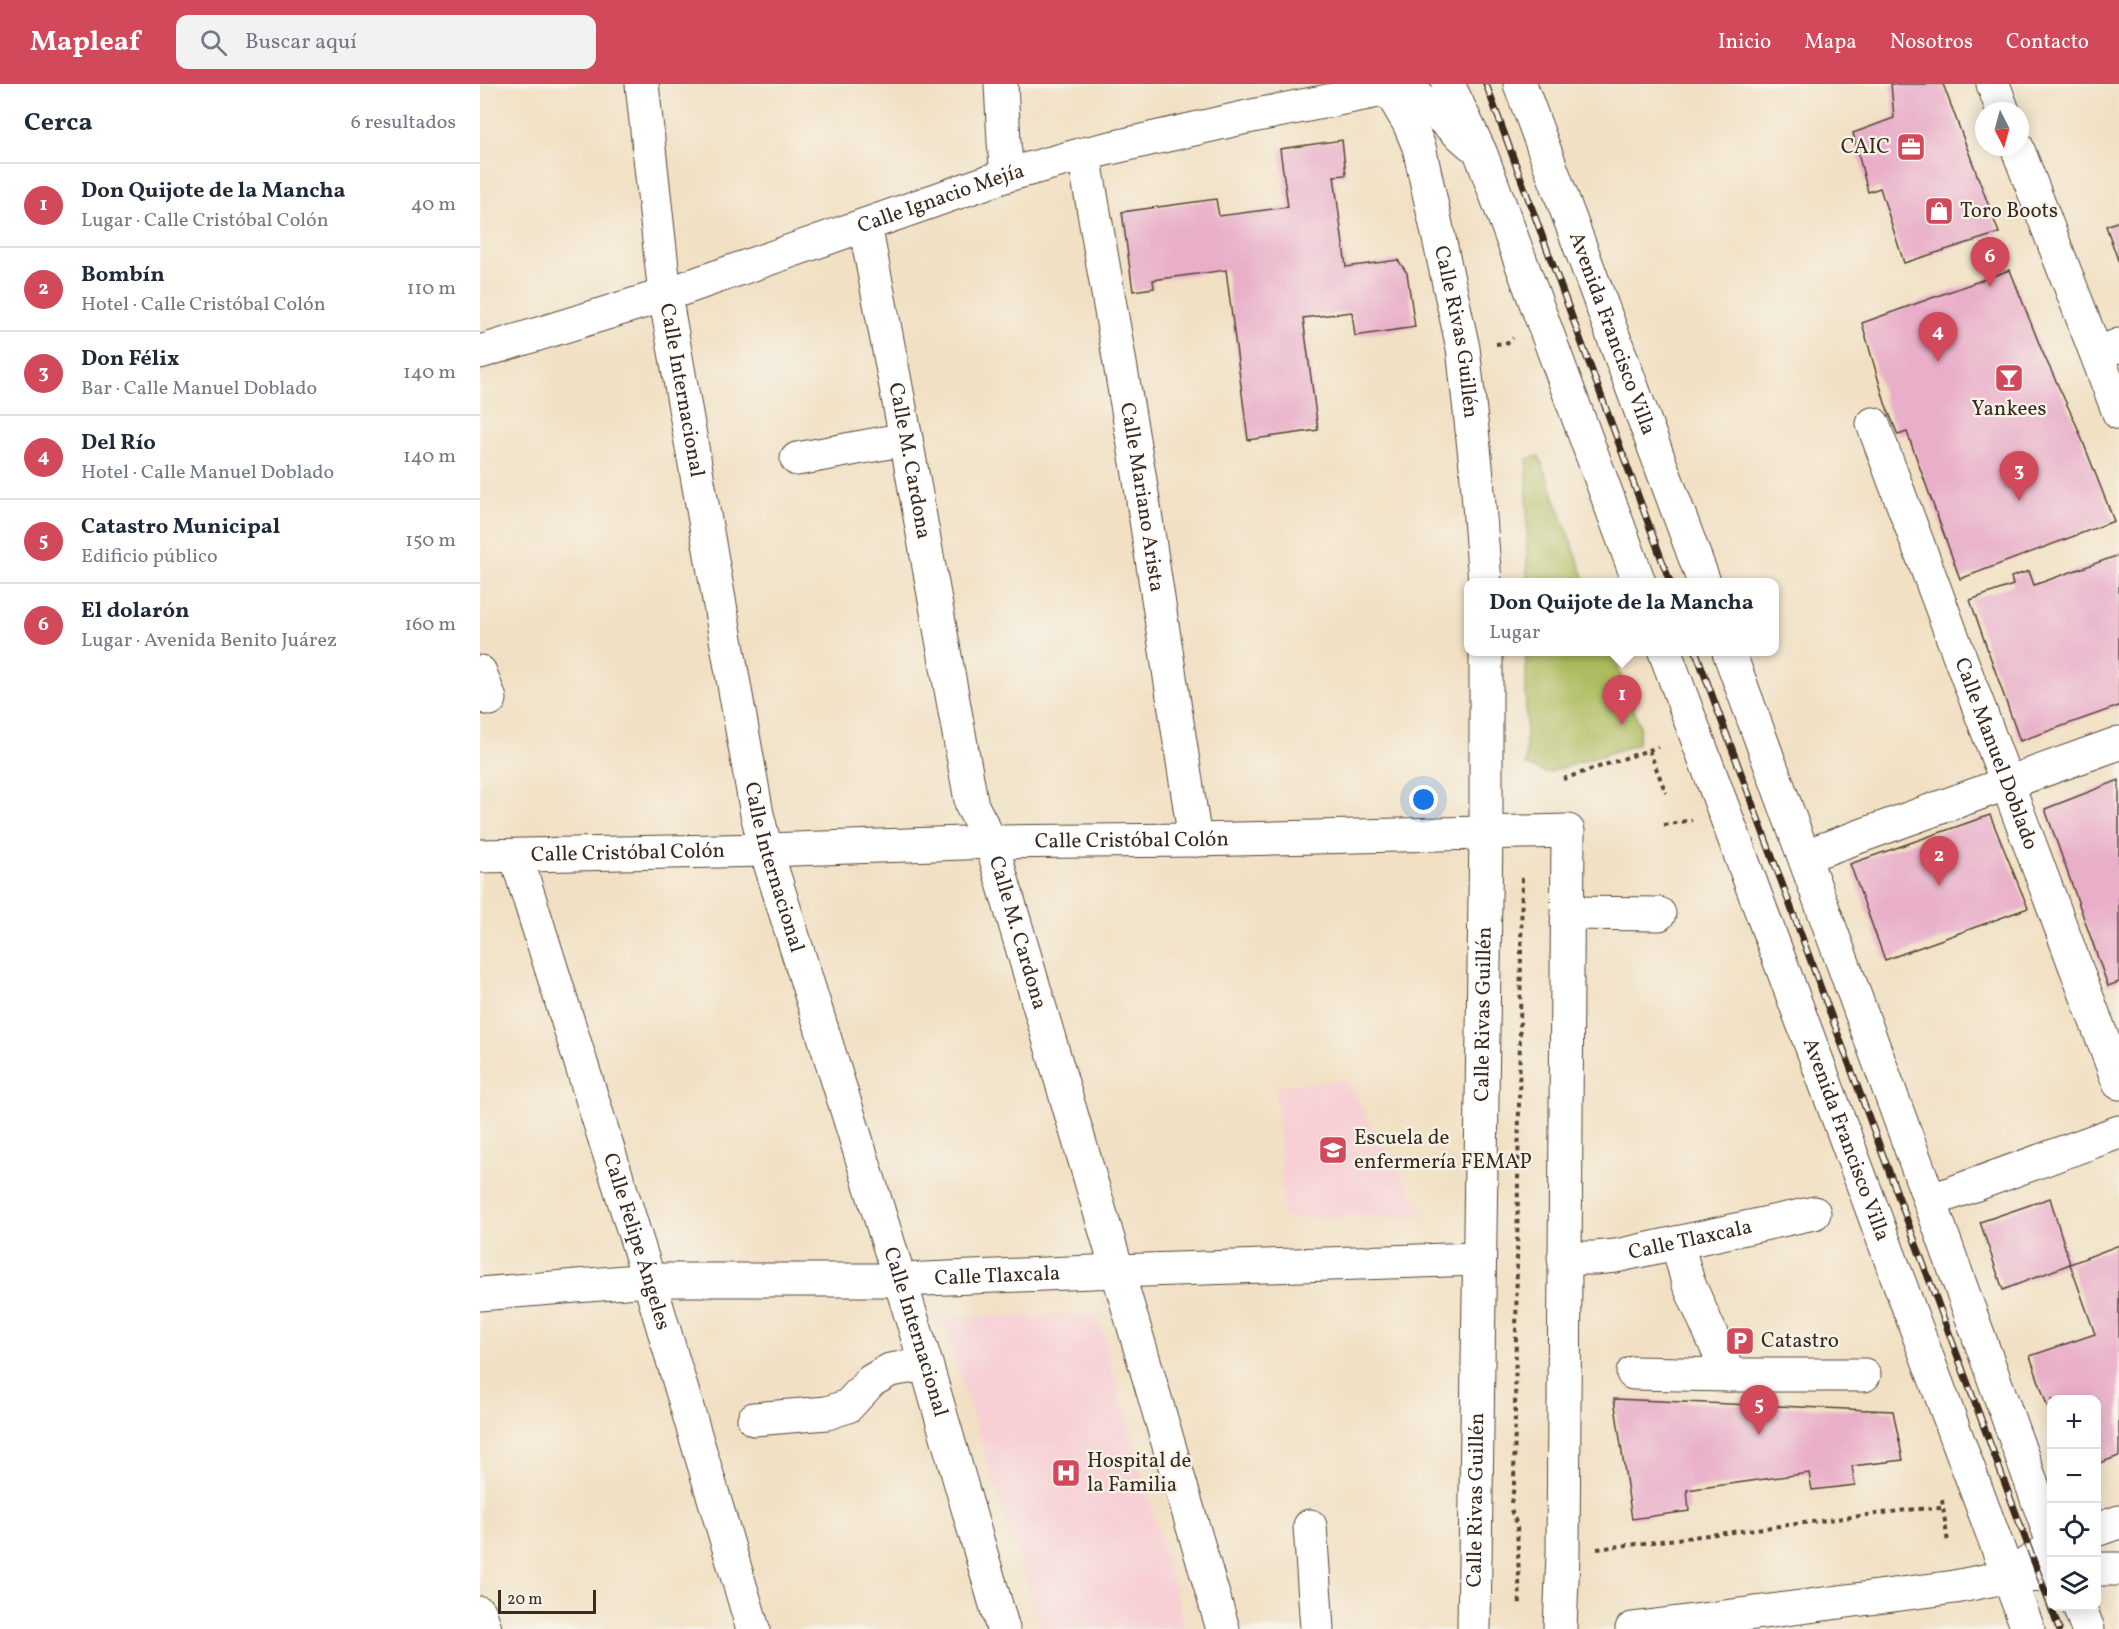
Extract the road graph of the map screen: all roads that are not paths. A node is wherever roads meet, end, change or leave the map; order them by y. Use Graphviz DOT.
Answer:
graph roads {
  1 [pos="642,84"];
  2 [pos="1001,84"];
  3 [pos="1448,84"];
  4 [pos="1520,84"];
  5 [pos="1993,84"];
  6 [pos="1401,85"];
  7 [pos="2000,102"];
  8 [pos="1084,154"];
  9 [pos="1481,154"];
  10 [pos="2021,156"];
  11 [pos="1007,174"];
  12 [pos="865,225"];
  13 [pos="665,295"];
  14 [pos="2108,349"];
  15 [pos="480,352"];
  16 [pos="2119,413"];
  17 [pos="1873,424"];
  18 [pos="906,439"];
  19 [pos="797,459"];
  20 [pos="1485,578"];
  21 [pos="1639,578"];
  22 [pos="1703,578"];
  23 [pos="1486,656"];
  24 [pos="1667,656"];
  25 [pos="1731,656"];
  26 [pos="2119,743"];
  27 [pos="2007,783"];
  28 [pos="1486,833"];
  29 [pos="1195,840"];
  30 [pos="991,842"];
  31 [pos="766,850"];
  32 [pos="480,856"];
  33 [pos="516,856"];
  34 [pos="1804,856"];
  35 [pos="1567,913"];
  36 [pos="1659,914"];
  37 [pos="2119,1083"];
  38 [pos="2119,1132"];
  39 [pos="1930,1201"];
  40 [pos="1814,1213"];
  41 [pos="1677,1243"];
  42 [pos="1564,1258"];
  43 [pos="1478,1259"];
  44 [pos="1116,1271"];
  45 [pos="649,1280"];
  46 [pos="901,1280"];
  47 [pos="480,1294"];
  48 [pos="926,1364"];
  49 [pos="1633,1373"];
  50 [pos="1729,1375"];
  51 [pos="1864,1375"];
  52 [pos="754,1419"];
  53 [pos="2119,1522"];
  54 [pos="1310,1526"];
  55 [pos="2047,1526"];
  56 [pos="2101,1529"];
  57 [pos="2047,1550"];
  58 [pos="2101,1569"];
  59 [pos="2119,1569"];
  60 [pos="2047,1575"];
  61 [pos="2009,1576"];
  62 [pos="2081,1611"];
  63 [pos="480,1613"];
  64 [pos="484,1629"];
  65 [pos="753,1629"];
  66 [pos="1003,1629"];
  67 [pos="1223,1629"];
  68 [pos="1317,1629"];
  69 [pos="1474,1629"];
  70 [pos="1560,1629"];
  71 [pos="1632,1629"];
  72 [pos="2028,1629"];
  73 [pos="2088,1629"];
  1 -- 13 [label="street, Calle Internacional"];
  2 -- 11 [label="street"];
  3 -- 9 [label="street"];
  4 -- 22 [label="street, Avenida Francisco Villa"];
  5 -- 7 [label="street"];
  6 -- 8 [label="street, Calle Ignacio Mejía"];
  6 -- 9 [label="street"];
  6 -- 20 [label="street, Calle Rivas Guillén"];
  8 -- 11 [label="street, Calle Ignacio Mejía"];
  8 -- 29 [label="street, Calle Mariano Arista"];
  9 -- 21 [label="street"];
  10 -- 14 [label="street"];
  11 -- 12 [label="street, Calle Ignacio Mejía"];
  12 -- 13 [label="street, Calle Ignacio Mejía"];
  12 -- 18 [label="street, Calle M. Cardona"];
  13 -- 15 [label="street, Calle Ignacio Mejía"];
  13 -- 31 [label="street, Calle Internacional"];
  14 -- 16 [label="street"];
  17 -- 27 [label="street, Calle Manuel Doblado"];
  18 -- 19 [label="street"];
  18 -- 30 [label="street, Calle M. Cardona"];
  23 -- 28 [label="street, Calle Rivas Guillén"];
  24 -- 61 [label="street, Avenida Francisco Villa"];
  25 -- 34 [label="street"];
  26 -- 27 [label="street"];
  27 -- 34 [label="street"];
  27 -- 37 [label="street, Calle Manuel Doblado"];
  28 -- 29 [label="street, Calle Cristóbal Colón"];
  28 -- 35 [label="street, Calle Cristóbal Colón"];
  28 -- 43 [label="street, Calle Rivas Guillén"];
  29 -- 30 [label="street, Calle Cristóbal Colón"];
  30 -- 31 [label="street, Calle Cristóbal Colón"];
  30 -- 44 [label="street, Calle M. Cardona"];
  31 -- 33 [label="street, Calle Cristóbal Colón"];
  31 -- 46 [label="street, Calle Internacional"];
  32 -- 33 [label="street, Calle Cristóbal Colón"];
  33 -- 45 [label="street, Calle Felipe Ángeles"];
  34 -- 39 [label="street"];
  35 -- 36 [label="street"];
  35 -- 42 [label="street"];
  38 -- 39 [label="street"];
  39 -- 55 [label="street"];
  40 -- 41 [label="street, Calle Tlaxcala"];
  41 -- 42 [label="street, Calle Tlaxcala"];
  41 -- 50 [label="street"];
  42 -- 70 [label="street"];
  43 -- 44 [label="street, Calle Tlaxcala"];
  43 -- 69 [label="street, Calle Rivas Guillén"];
  44 -- 46 [label="street, Calle Tlaxcala"];
  44 -- 67 [label="street, Calle M. Cardona"];
  45 -- 46 [label="street, Calle Tlaxcala"];
  45 -- 47 [label="street, Calle Tlaxcala"];
  45 -- 65 [label="street, Calle Felipe Ángeles"];
  46 -- 48 [label="street, Calle Internacional"];
  48 -- 52 [label="street"];
  48 -- 66 [label="street, Calle Internacional"];
  49 -- 50 [label="street"];
  50 -- 51 [label="street"];
  53 -- 56 [label="street"];
  54 -- 68 [label="street"];
  57 -- 61 [label="street"];
  58 -- 59 [label="street"];
  60 -- 61 [label="street"];
  61 -- 71 [label="street"];
  61 -- 72 [label="street, Avenida Francisco Villa"];
  62 -- 73 [label="street"];
  63 -- 64 [label="street"];
}
